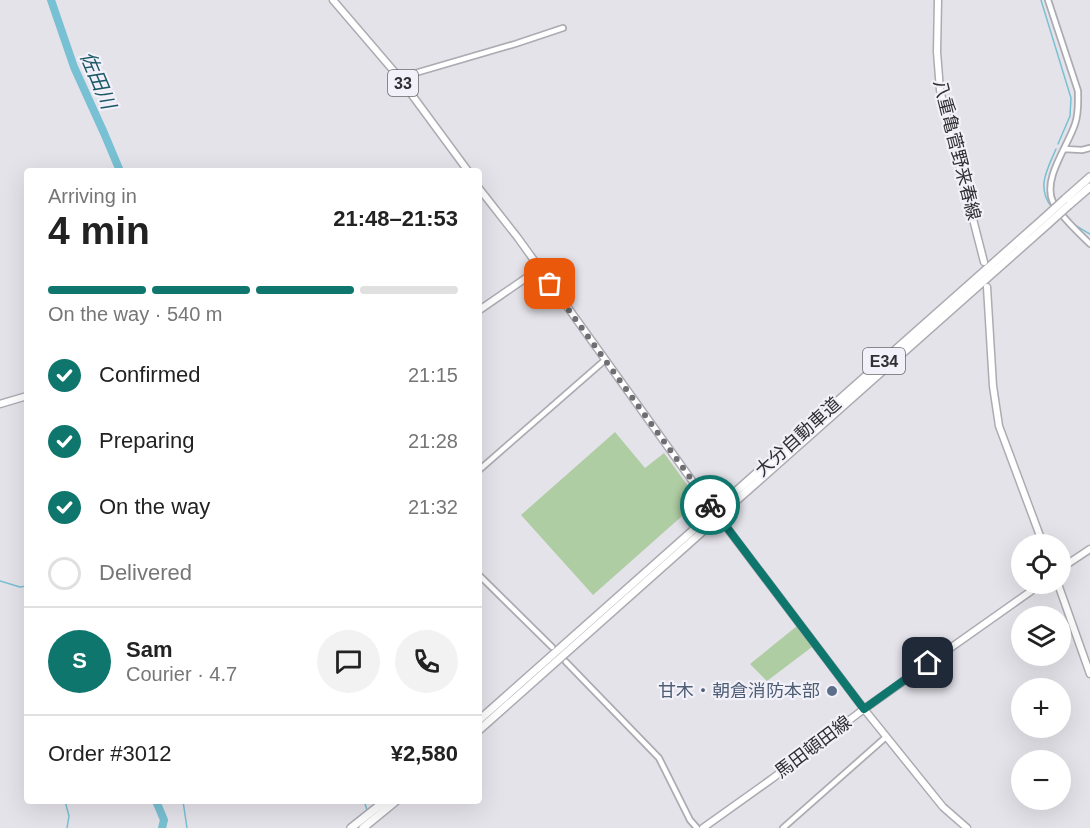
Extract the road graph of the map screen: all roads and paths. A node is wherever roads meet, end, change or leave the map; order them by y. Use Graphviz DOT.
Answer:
graph roads {
  1 [pos="333,0"];
  2 [pos="938,0"];
  3 [pos="1048,0"];
  4 [pos="563,28"];
  5 [pos="398,76"];
  6 [pos="1090,148"];
  7 [pos="1064,149"];
  8 [pos="466,168"];
  9 [pos="1090,177"];
  10 [pos="1090,187"];
  11 [pos="482,192"];
  12 [pos="1067,202"];
  13 [pos="1090,244"];
  14 [pos="984,262"];
  15 [pos="539,269"];
  16 [pos="987,287"];
  17 [pos="482,308"];
  18 [pos="605,360"];
  19 [pos="24,397"];
  20 [pos="0,404"];
  21 [pos="482,468"];
  22 [pos="710,520"];
  23 [pos="1039,534"];
  24 [pos="1090,549"];
  25 [pos="1071,562"];
  26 [pos="482,578"];
  27 [pos="1027,594"];
  28 [pos="1062,594"];
  29 [pos="552,647"];
  30 [pos="566,662"];
  31 [pos="1090,674"];
  32 [pos="864,709"];
  33 [pos="482,718"];
  34 [pos="482,727"];
  35 [pos="886,738"];
  36 [pos="381,804"];
  37 [pos="392,804"];
  38 [pos="959,826"];
  39 [pos="351,828"];
  40 [pos="363,828"];
  41 [pos="697,828"];
  42 [pos="703,828"];
  43 [pos="783,828"];
  44 [pos="967,828"];
  1 -- 5 [label="main road, 33"];
  2 -- 14 [label="main road, 八重亀菅野来春線"];
  3 -- 7 [label="street"];
  4 -- 5 [label="street"];
  5 -- 8 [label="main road, 33"];
  6 -- 7 [label="street"];
  7 -- 13 [label="street"];
  9 -- 12 [label="highway, 大分自動車道 / E34"];
  10 -- 12 [label="highway, 大分自動車道 / E34"];
  11 -- 15 [label="main road"];
  12 -- 22 [label="highway, 大分自動車道 / E34, bridge"];
  15 -- 17 [label="main road"];
  15 -- 18 [label="main road"];
  16 -- 23 [label="main road"];
  18 -- 21 [label="street"];
  18 -- 32 [label="main road"];
  19 -- 20 [label="main road"];
  22 -- 33 [label="highway, 大分自動車道 / E34"];
  22 -- 34 [label="highway, 大分自動車道 / E34"];
  24 -- 25 [label="main road"];
  26 -- 29 [label="street"];
  27 -- 32 [label="main road, 馬田頓田線"];
  28 -- 31 [label="main road"];
  30 -- 41 [label="street"];
  32 -- 35 [label="main road"];
  32 -- 42 [label="main road, 馬田頓田線"];
  35 -- 38 [label="main road"];
  35 -- 43 [label="street"];
  36 -- 39 [label="highway"];
  37 -- 40 [label="highway"];
  38 -- 44 [label="main road"];
}
